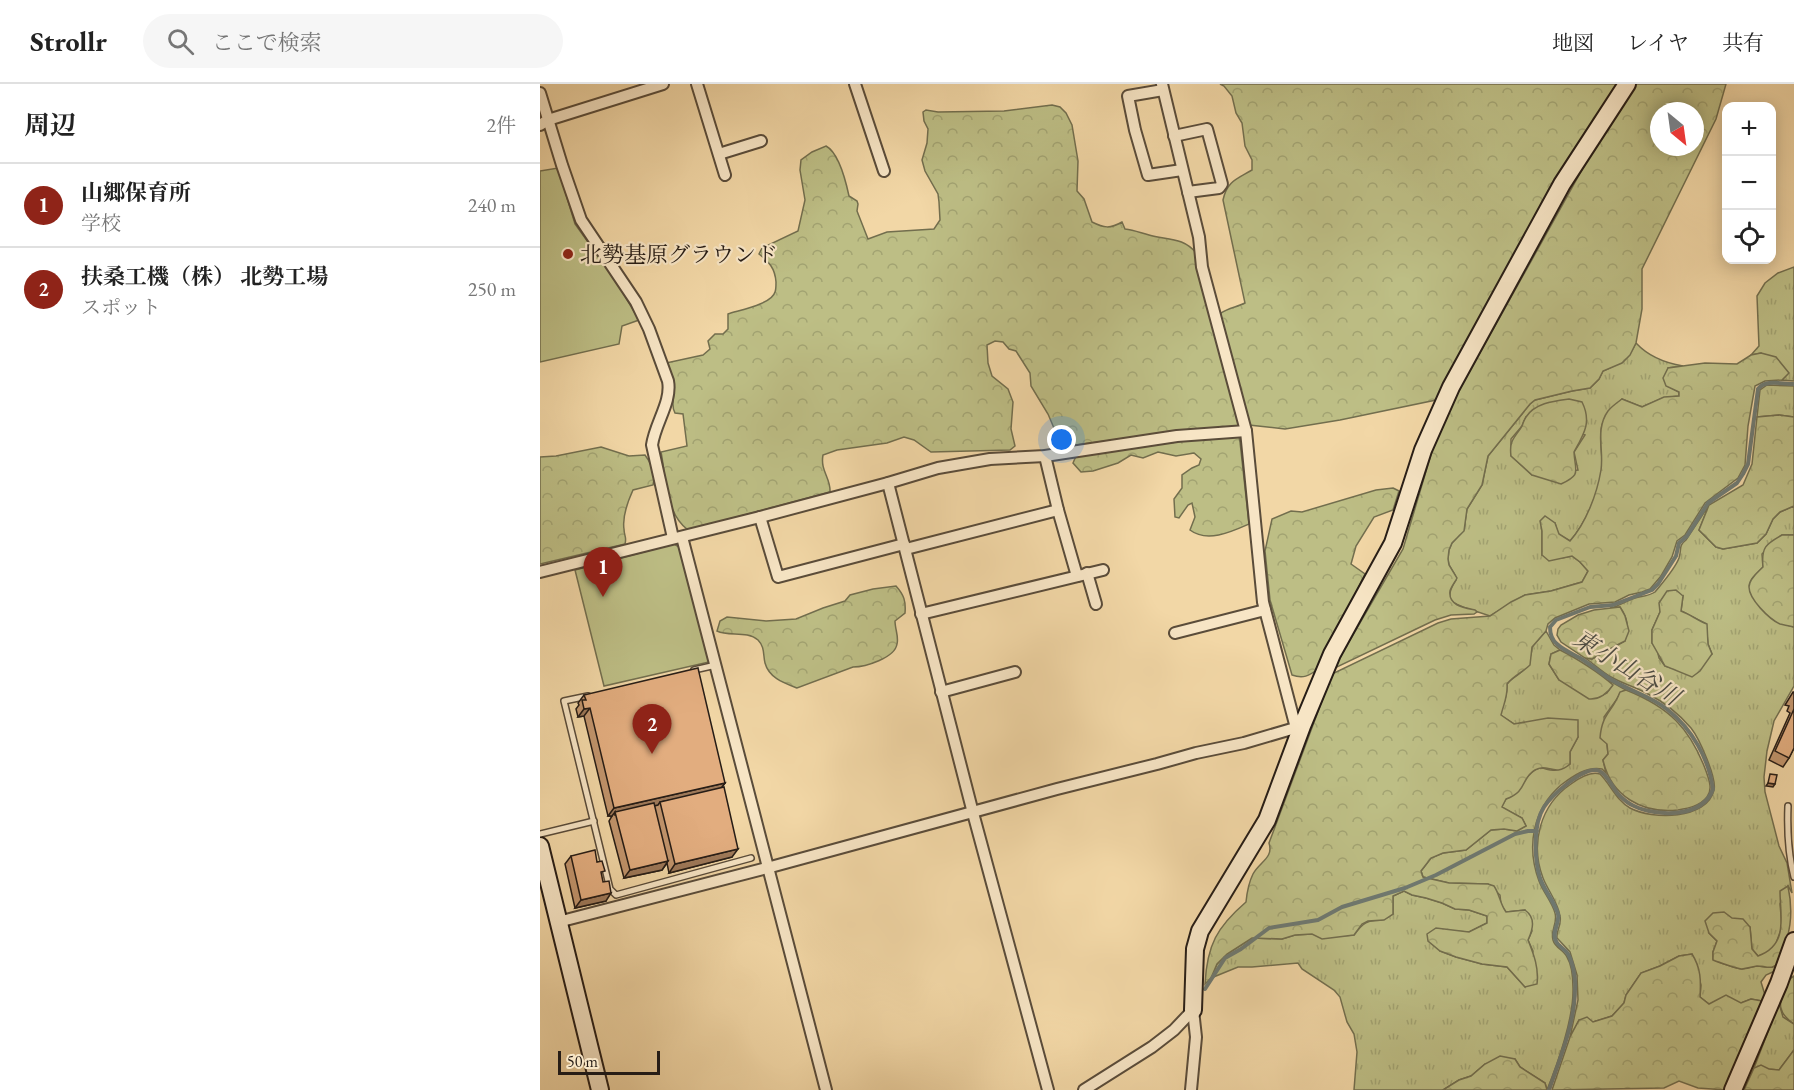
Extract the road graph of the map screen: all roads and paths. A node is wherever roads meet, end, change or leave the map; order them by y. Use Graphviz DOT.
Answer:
graph roads {
  1 [pos="663,84"];
  2 [pos="697,84"];
  3 [pos="855,84"];
  4 [pos="1627,84"];
  5 [pos="1162,87"];
  6 [pos="540,93"];
  7 [pos="544,123"];
  8 [pos="1174,136"];
  9 [pos="761,141"];
  10 [pos="718,154"];
  11 [pos="1182,170"];
  12 [pos="884,171"];
  13 [pos="725,176"];
  14 [pos="1188,192"];
  15 [pos="1246,432"];
  16 [pos="1045,456"];
  17 [pos="888,483"];
  18 [pos="1058,510"];
  19 [pos="760,517"];
  20 [pos="678,538"];
  21 [pos="905,547"];
  22 [pos="1103,570"];
  23 [pos="540,572"];
  24 [pos="1082,574"];
  25 [pos="1096,604"];
  26 [pos="1265,610"];
  27 [pos="921,614"];
  28 [pos="1175,633"];
  29 [pos="716,665"];
  30 [pos="692,671"];
  31 [pos="1015,672"];
  32 [pos="941,692"];
  33 [pos="599,693"];
  34 [pos="1299,727"];
  35 [pos="1788,806"];
  36 [pos="973,813"];
  37 [pos="594,821"];
  38 [pos="540,834"];
  39 [pos="540,846"];
  40 [pos="751,858"];
  41 [pos="767,868"];
  42 [pos="1794,877"];
  43 [pos="558,922"];
  44 [pos="1794,941"];
  45 [pos="1193,1010"];
  46 [pos="600,1090"];
  47 [pos="826,1090"];
  48 [pos="1048,1090"];
  49 [pos="1084,1090"];
  50 [pos="1191,1090"];
  51 [pos="1733,1090"];
  1 -- 7 [label="street"];
  2 -- 10 [label="street"];
  3 -- 12 [label="street"];
  4 -- 34 [label="street"];
  5 -- 8 [label="street"];
  5 -- 11 [label="street"];
  6 -- 7 [label="street"];
  7 -- 20 [label="street"];
  8 -- 11 [label="street"];
  8 -- 14 [label="street"];
  9 -- 10 [label="street"];
  10 -- 13 [label="street"];
  11 -- 14 [label="street"];
  14 -- 15 [label="street"];
  15 -- 16 [label="street"];
  15 -- 26 [label="street"];
  16 -- 17 [label="street"];
  16 -- 18 [label="street"];
  17 -- 19 [label="street"];
  17 -- 21 [label="street"];
  18 -- 21 [label="street"];
  18 -- 24 [label="street"];
  19 -- 20 [label="street"];
  19 -- 21 [label="street"];
  20 -- 23 [label="street"];
  20 -- 29 [label="street"];
  21 -- 27 [label="street"];
  22 -- 24 [label="street"];
  24 -- 25 [label="street"];
  24 -- 27 [label="street"];
  26 -- 28 [label="street"];
  26 -- 34 [label="street"];
  27 -- 32 [label="street"];
  29 -- 30 [label="lane"];
  29 -- 41 [label="street"];
  31 -- 32 [label="street"];
  32 -- 36 [label="street"];
  33 -- 37 [label="lane"];
  34 -- 36 [label="street"];
  34 -- 45 [label="street"];
  35 -- 42 [label="lane"];
  36 -- 41 [label="street"];
  36 -- 48 [label="street"];
  37 -- 38 [label="lane"];
  37 -- 40 [label="lane"];
  39 -- 43 [label="street"];
  41 -- 43 [label="street"];
  41 -- 47 [label="street"];
  43 -- 46 [label="street"];
  44 -- 51 [label="street"];
  45 -- 49 [label="street"];
  45 -- 50 [label="street"];
}
